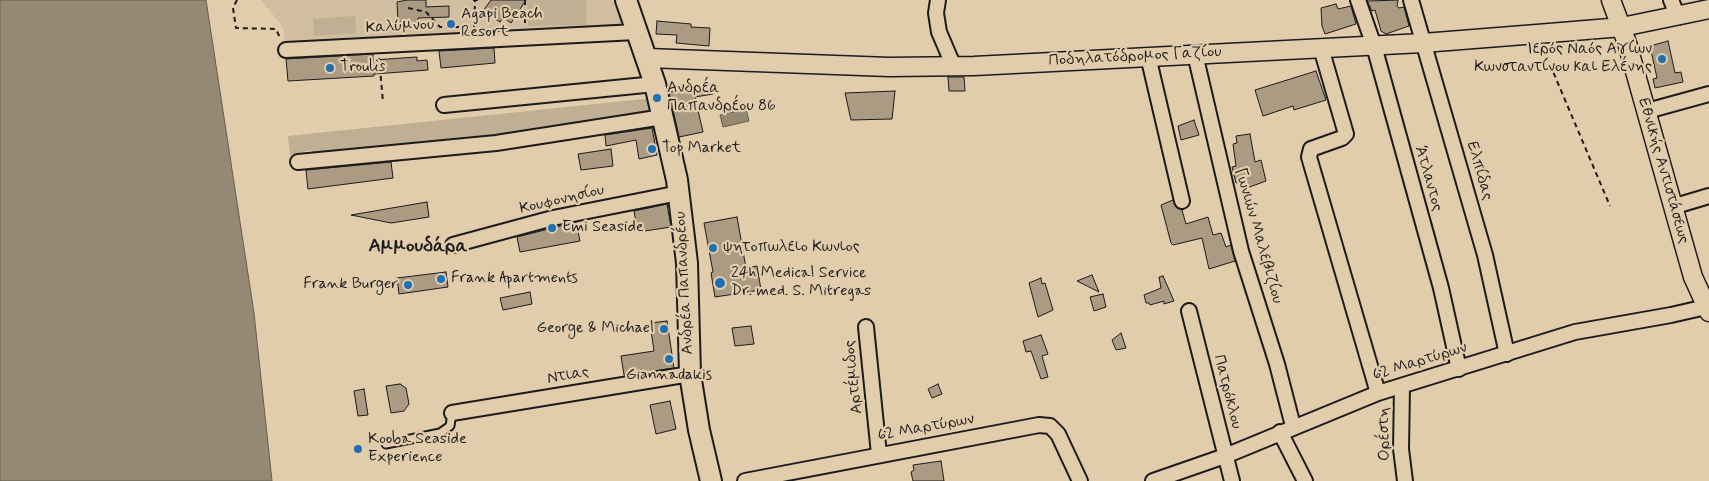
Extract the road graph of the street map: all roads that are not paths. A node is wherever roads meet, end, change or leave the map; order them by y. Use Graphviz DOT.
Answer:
graph roads {
  1 [pos="626,0"];
  2 [pos="938,0"];
  3 [pos="1358,0"];
  4 [pos="1411,0"];
  5 [pos="1611,0"];
  6 [pos="1671,0"];
  7 [pos="1709,9"];
  8 [pos="1678,17"];
  9 [pos="1622,27"];
  10 [pos="636,32"];
  11 [pos="1423,43"];
  12 [pos="1374,46"];
  13 [pos="1321,48"];
  14 [pos="286,50"];
  15 [pos="1195,54"];
  16 [pos="1148,56"];
  17 [pos="646,58"];
  18 [pos="954,66"];
  19 [pos="655,84"];
  20 [pos="1709,94"];
  21 [pos="444,105"];
  22 [pos="1646,111"];
  23 [pos="663,117"];
  24 [pos="298,162"];
  25 [pos="679,193"];
  26 [pos="1709,196"];
  27 [pos="1182,201"];
  28 [pos="1672,207"];
  29 [pos="453,245"];
  30 [pos="1708,308"];
  31 [pos="1189,311"];
  32 [pos="866,327"];
  33 [pos="1507,354"];
  34 [pos="1459,369"];
  35 [pos="690,374"];
  36 [pos="1402,387"];
  37 [pos="1378,393"];
  38 [pos="452,413"];
  39 [pos="1286,429"];
  40 [pos="386,444"];
  41 [pos="879,454"];
  42 [pos="1225,456"];
  43 [pos="712,481"];
  44 [pos="745,481"];
  45 [pos="1080,481"];
  46 [pos="1153,481"];
  47 [pos="1232,481"];
  48 [pos="1306,481"];
  49 [pos="1405,481"];
  1 -- 10 [label="main road, Ανδρέα Παπανδρέου"];
  2 -- 18 [label="street"];
  3 -- 12 [label="street, Άτλαντος"];
  4 -- 11 [label="street, Ελπίδας"];
  5 -- 9 [label="street, Εθνικής Αντιστάσεως"];
  6 -- 8 [label="street"];
  7 -- 8 [label="street, Ποδηλατόδρομος Γαζίου"];
  8 -- 9 [label="street, Ποδηλατόδρομος Γαζίου"];
  9 -- 11 [label="street, Ποδηλατόδρομος Γαζίου"];
  9 -- 22 [label="street, Εθνικής Αντιστάσεως"];
  10 -- 14 [label="street, Καλύμνου"];
  10 -- 17 [label="main road, Ανδρέα Παπανδρέου"];
  11 -- 12 [label="street, Ποδηλατόδρομος Γαζίου"];
  11 -- 33 [label="street, Ελπίδας"];
  12 -- 13 [label="street, Ποδηλατόδρομος Γαζίου"];
  12 -- 34 [label="street, Άτλαντος"];
  13 -- 15 [label="street, Ποδηλατόδρομος Γαζίου"];
  13 -- 37 [label="street"];
  15 -- 16 [label="street, Ποδηλατόδρομος Γαζίου"];
  15 -- 39 [label="street, Γωνιών Μαλεβιζίου"];
  16 -- 18 [label="street, Ποδηλατόδρομος Γαζίου"];
  16 -- 27 [label="street"];
  17 -- 18 [label="street, Ποδηλατόδρομος Γαζίου"];
  17 -- 19 [label="main road, Ανδρέα Παπανδρέου"];
  19 -- 21 [label="street"];
  19 -- 23 [label="main road, Ανδρέα Παπανδρέου"];
  20 -- 22 [label="street"];
  22 -- 28 [label="street, Εθνικής Αντιστάσεως"];
  23 -- 24 [label="street"];
  23 -- 25 [label="main road, Ανδρέα Παπανδρέου"];
  25 -- 29 [label="street, Κουφονησίου"];
  25 -- 35 [label="main road, Ανδρέα Παπανδρέου"];
  26 -- 28 [label="street"];
  28 -- 30 [label="street, Εθνικής Αντιστάσεως"];
  30 -- 33 [label="street, 62 Μαρτύρων"];
  31 -- 42 [label="street, Πατρόκλου"];
  32 -- 41 [label="street, Αρτέμιδος"];
  33 -- 34 [label="street, 62 Μαρτύρων"];
  34 -- 36 [label="street, 62 Μαρτύρων"];
  35 -- 38 [label="street, Ντιας"];
  35 -- 43 [label="main road, Ανδρέα Παπανδρέου"];
  36 -- 37 [label="street, 62 Μαρτύρων"];
  36 -- 49 [label="street, Ορέστη"];
  37 -- 39 [label="street, 62 Μαρτύρων"];
  38 -- 40 [label="lane"];
  39 -- 42 [label="street, 62 Μαρτύρων"];
  39 -- 48 [label="street, Γωνιών Μαλεβιζίου"];
  41 -- 44 [label="street, 62 Μαρτύρων"];
  41 -- 45 [label="street, 62 Μαρτύρων"];
  42 -- 46 [label="street, 62 Μαρτύρων"];
  42 -- 47 [label="street, Πατρόκλου"];
}
